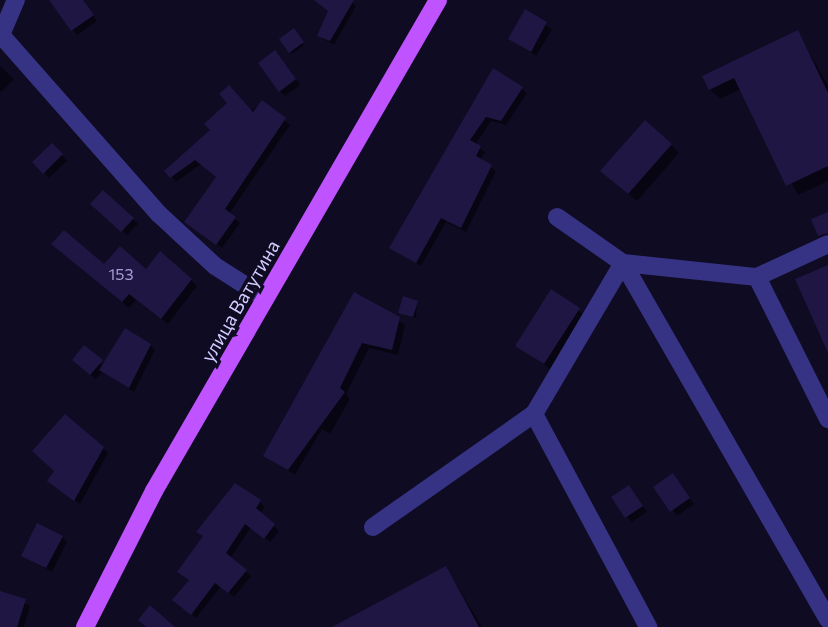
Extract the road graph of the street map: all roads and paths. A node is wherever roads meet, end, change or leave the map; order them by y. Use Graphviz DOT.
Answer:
graph roads {
  1 [pos="16,0"];
  2 [pos="439,0"];
  3 [pos="1,36"];
  4 [pos="557,217"];
  5 [pos="828,244"];
  6 [pos="623,263"];
  7 [pos="757,277"];
  8 [pos="265,298"];
  9 [pos="534,414"];
  10 [pos="828,419"];
  11 [pos="373,527"];
  12 [pos="828,619"];
  13 [pos="85,627"];
  14 [pos="648,627"];
  1 -- 3 [label="street"];
  2 -- 8 [label="main road, улица Ватутина"];
  3 -- 8 [label="street"];
  4 -- 6 [label="street"];
  5 -- 7 [label="street"];
  6 -- 7 [label="street"];
  6 -- 9 [label="street"];
  6 -- 12 [label="street"];
  7 -- 10 [label="street"];
  8 -- 13 [label="main road, улица Ватутина"];
  9 -- 11 [label="street"];
  9 -- 14 [label="street"];
}
